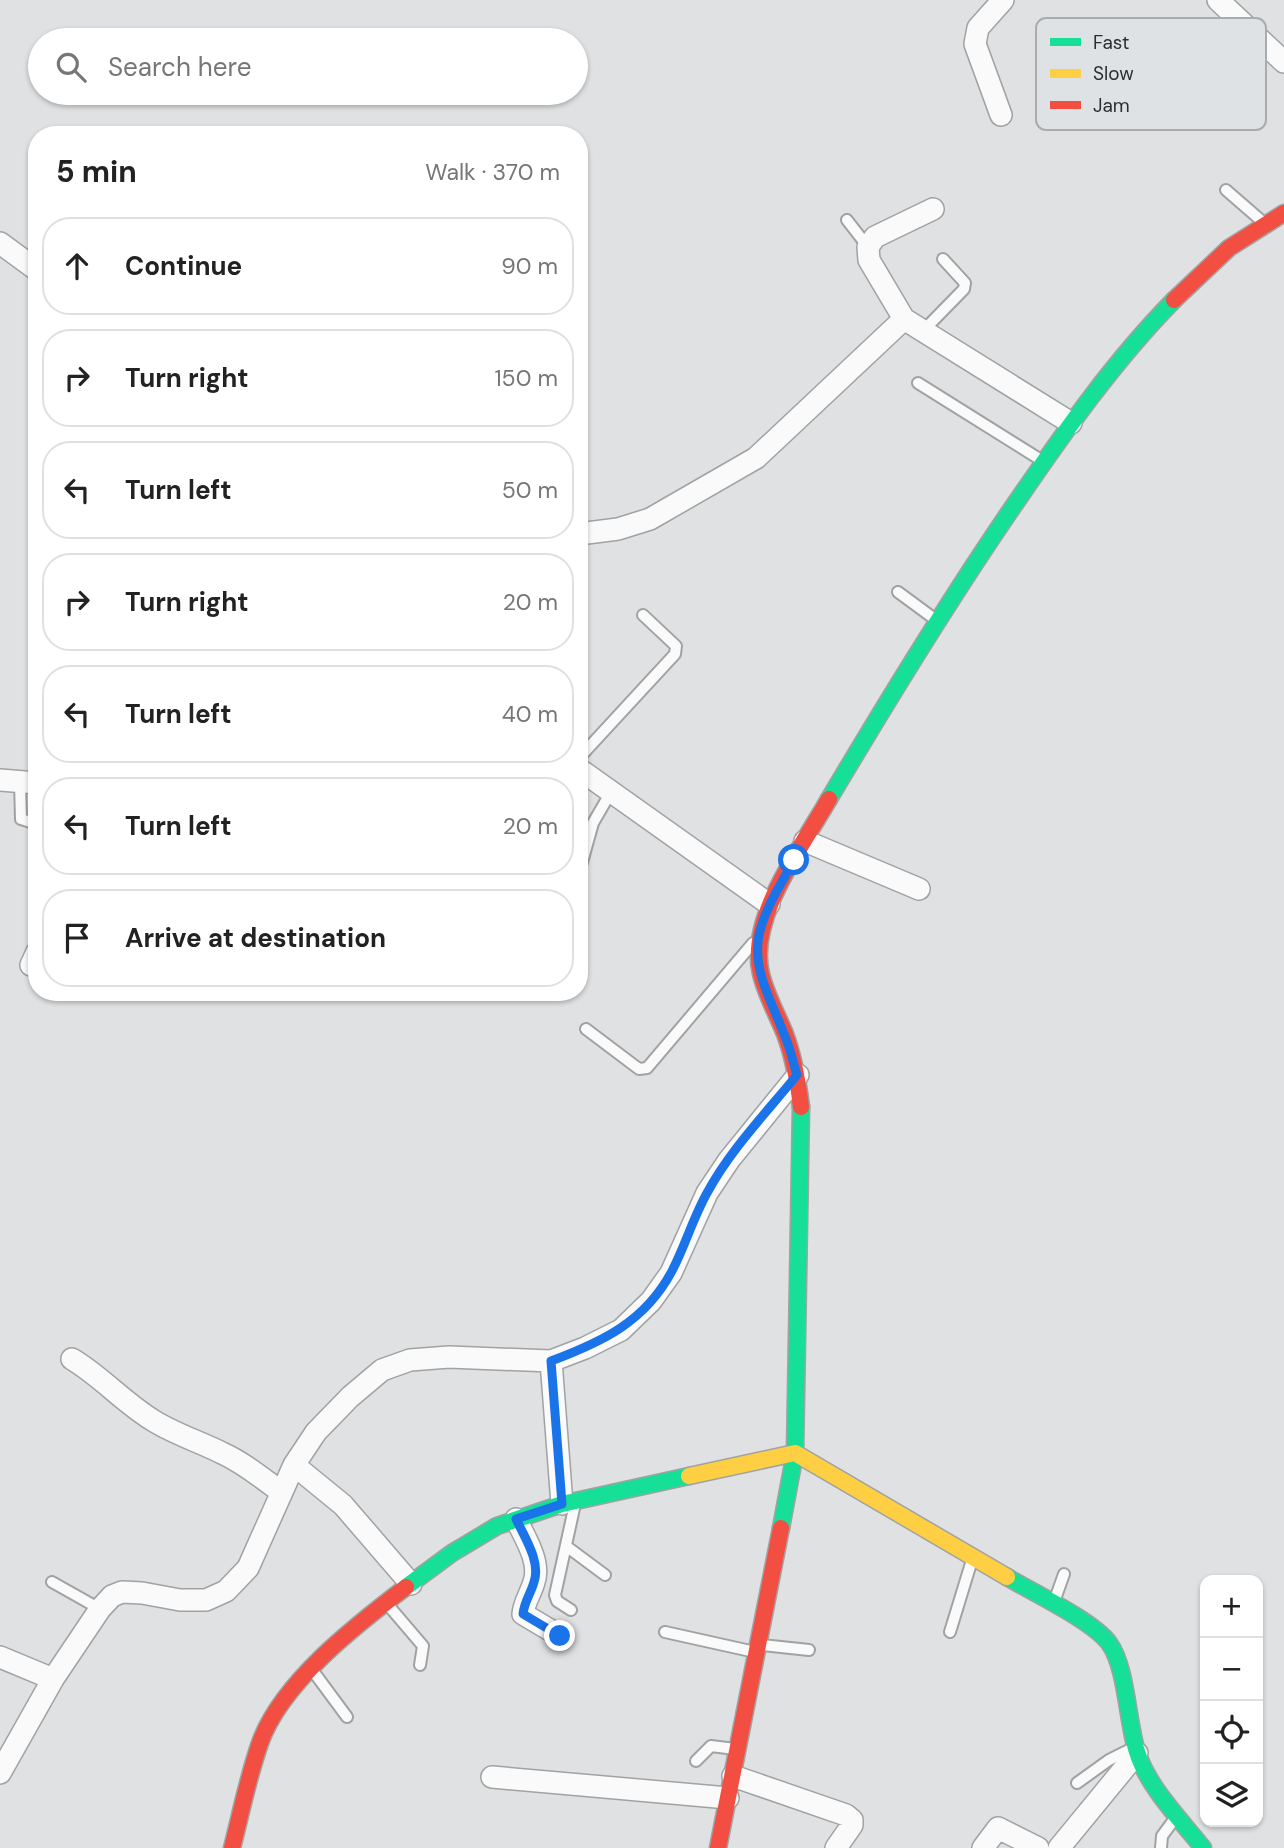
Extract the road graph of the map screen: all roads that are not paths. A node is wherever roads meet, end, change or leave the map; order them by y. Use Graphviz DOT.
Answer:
graph roads {
  1 [pos="1003,0"];
  2 [pos="1219,0"];
  3 [pos="1238,18"];
  4 [pos="1266,45"];
  5 [pos="1284,62"];
  6 [pos="1000,115"];
  7 [pos="1226,190"];
  8 [pos="933,209"];
  9 [pos="1284,213"];
  10 [pos="847,220"];
  11 [pos="1266,225"];
  12 [pos="0,243"];
  13 [pos="867,247"];
  14 [pos="943,259"];
  15 [pos="28,263"];
  16 [pos="904,319"];
  17 [pos="923,331"];
  18 [pos="918,383"];
  19 [pos="1071,423"];
  20 [pos="1044,461"];
  21 [pos="588,533"];
  22 [pos="898,592"];
  23 [pos="643,615"];
  24 [pos="936,620"];
  25 [pos="588,748"];
  26 [pos="588,775"];
  27 [pos="19,782"];
  28 [pos="611,792"];
  29 [pos="28,821"];
  30 [pos="588,841"];
  31 [pos="805,841"];
  32 [pos="919,889"];
  33 [pos="769,904"];
  34 [pos="759,935"];
  35 [pos="586,1030"];
  36 [pos="797,1075"];
  37 [pos="72,1359"];
  38 [pos="551,1361"];
  39 [pos="795,1453"];
  40 [pos="294,1465"];
  41 [pos="281,1492"];
  42 [pos="569,1503"];
  43 [pos="516,1519"];
  44 [pos="566,1546"];
  45 [pos="973,1557"];
  46 [pos="1063,1574"];
  47 [pos="605,1575"];
  48 [pos="52,1582"];
  49 [pos="411,1584"];
  50 [pos="386,1603"];
  51 [pos="1053,1604"];
  52 [pos="100,1609"];
  53 [pos="571,1610"];
  54 [pos="665,1632"];
  55 [pos="950,1632"];
  56 [pos="560,1636"];
  57 [pos="758,1648"];
  58 [pos="809,1650"];
  59 [pos="0,1657"];
  60 [pos="420,1665"];
  61 [pos="311,1669"];
  62 [pos="52,1679"];
  63 [pos="347,1717"];
  64 [pos="738,1749"];
  65 [pos="1136,1750"];
  66 [pos="696,1761"];
  67 [pos="0,1773"];
  68 [pos="733,1776"];
  69 [pos="492,1777"];
  70 [pos="1077,1783"];
  71 [pos="728,1798"];
  72 [pos="1177,1815"];
  73 [pos="239,1845"];
  74 [pos="718,1848"];
  75 [pos="836,1848"];
  76 [pos="983,1848"];
  77 [pos="1038,1848"];
  78 [pos="1059,1848"];
  79 [pos="1161,1848"];
  80 [pos="1203,1848"];
  1 -- 6 [label="street"];
  2 -- 3 [label="street"];
  4 -- 5 [label="street"];
  7 -- 11 [label="lane"];
  8 -- 13 [label="street"];
  9 -- 11 [label="street"];
  10 -- 13 [label="lane"];
  11 -- 19 [label="street"];
  12 -- 15 [label="street"];
  13 -- 16 [label="street"];
  14 -- 17 [label="lane"];
  16 -- 17 [label="street"];
  16 -- 21 [label="street"];
  17 -- 19 [label="street"];
  18 -- 20 [label="lane"];
  19 -- 20 [label="street"];
  20 -- 24 [label="street"];
  22 -- 24 [label="lane"];
  23 -- 25 [label="lane"];
  24 -- 31 [label="street"];
  26 -- 28 [label="street"];
  27 -- 29 [label="lane"];
  28 -- 30 [label="lane"];
  28 -- 33 [label="street"];
  31 -- 32 [label="street"];
  31 -- 33 [label="street"];
  33 -- 34 [label="street"];
  34 -- 35 [label="lane"];
  34 -- 36 [label="street"];
  36 -- 38 [label="street"];
  36 -- 39 [label="street"];
  37 -- 41 [label="street"];
  38 -- 40 [label="street"];
  38 -- 42 [label="street"];
  39 -- 42 [label="street"];
  39 -- 45 [label="street"];
  39 -- 57 [label="street"];
  40 -- 41 [label="street"];
  40 -- 49 [label="street"];
  41 -- 52 [label="street"];
  42 -- 43 [label="street"];
  42 -- 44 [label="lane"];
  43 -- 49 [label="street"];
  43 -- 56 [label="street"];
  44 -- 47 [label="lane"];
  44 -- 53 [label="lane"];
  45 -- 51 [label="street"];
  45 -- 55 [label="lane"];
  46 -- 51 [label="lane"];
  48 -- 52 [label="lane"];
  49 -- 50 [label="street"];
  50 -- 60 [label="lane"];
  50 -- 61 [label="street"];
  51 -- 65 [label="street"];
  52 -- 62 [label="street"];
  54 -- 57 [label="lane"];
  57 -- 58 [label="lane"];
  57 -- 64 [label="street"];
  59 -- 62 [label="street"];
  61 -- 63 [label="lane"];
  61 -- 73 [label="street"];
  62 -- 67 [label="street"];
  64 -- 66 [label="lane"];
  64 -- 68 [label="street"];
  65 -- 70 [label="lane"];
  65 -- 72 [label="street"];
  65 -- 78 [label="street"];
  68 -- 71 [label="street"];
  68 -- 75 [label="street"];
  69 -- 71 [label="street"];
  71 -- 74 [label="street"];
  72 -- 79 [label="lane"];
  72 -- 80 [label="street"];
  76 -- 77 [label="street"];
}
